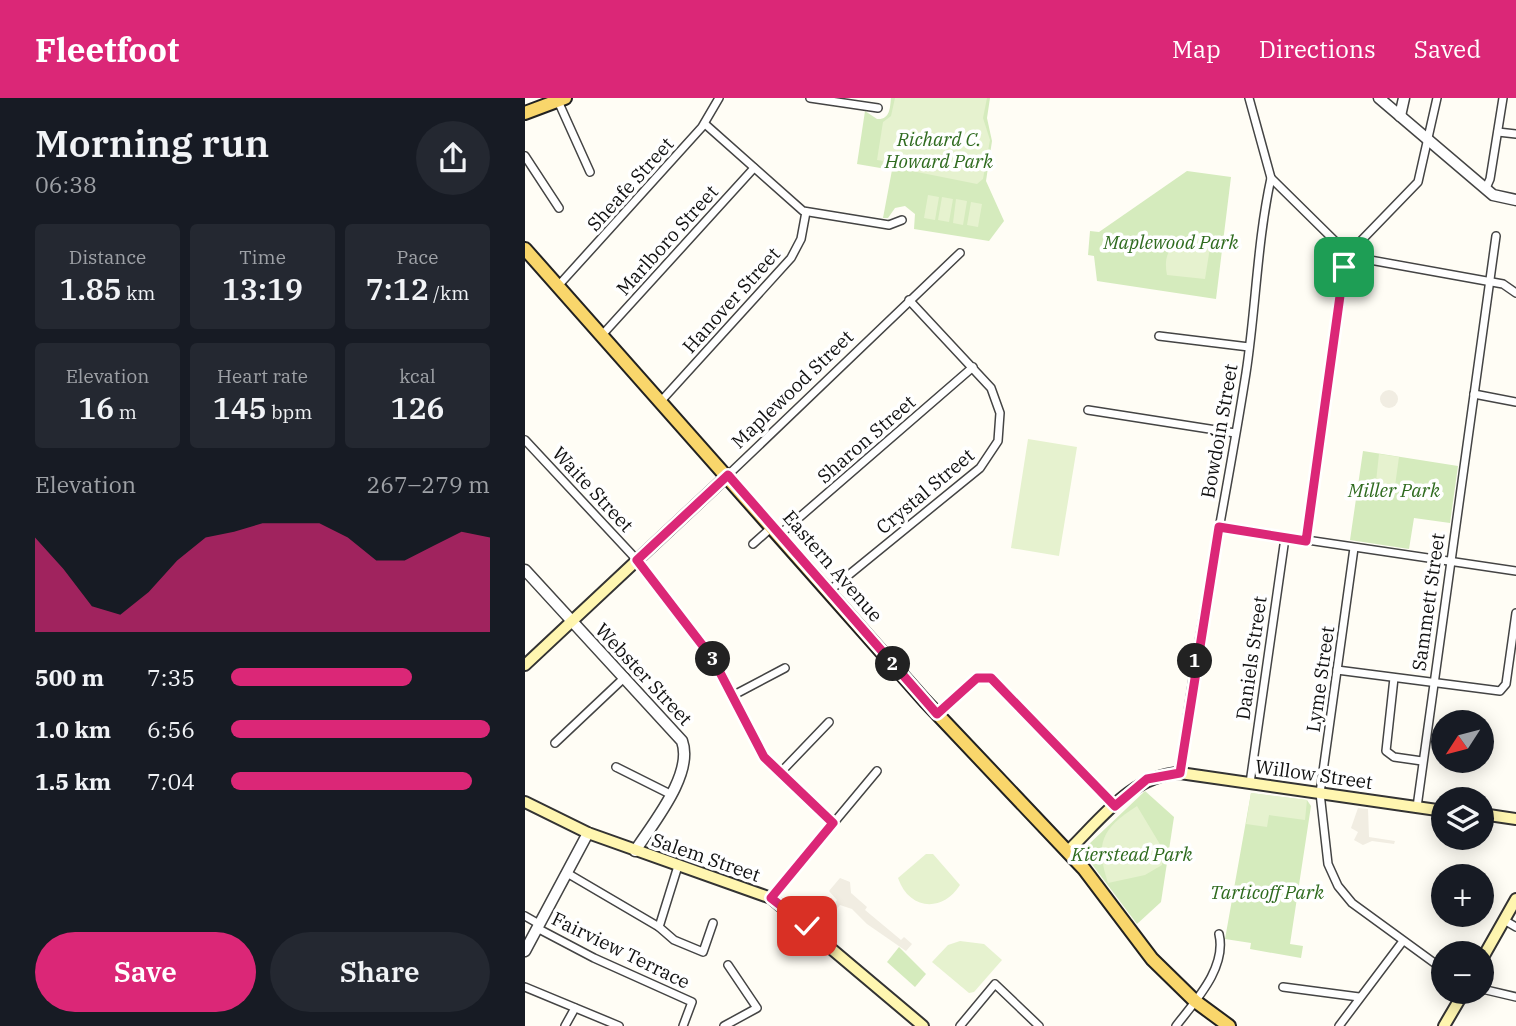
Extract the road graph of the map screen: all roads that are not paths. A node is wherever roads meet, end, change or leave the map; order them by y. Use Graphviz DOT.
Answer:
graph roads {
  1 [pos="719,98"];
  2 [pos="810,98"];
  3 [pos="1249,98"];
  4 [pos="1379,98"];
  5 [pos="1404,98"];
  6 [pos="1437,98"];
  7 [pos="1503,98"];
  8 [pos="561,99"];
  9 [pos="879,108"];
  10 [pos="525,113"];
  11 [pos="1400,116"];
  12 [pos="705,124"];
  13 [pos="1499,132"];
  14 [pos="1516,134"];
  15 [pos="1428,139"];
  16 [pos="525,156"];
  17 [pos="754,168"];
  18 [pos="590,172"];
  19 [pos="1271,178"];
  20 [pos="1486,188"];
  21 [pos="1516,200"];
  22 [pos="559,208"];
  23 [pos="806,212"];
  24 [pos="902,220"];
  25 [pos="1496,236"];
  26 [pos="1339,245"];
  27 [pos="1356,246"];
  28 [pos="525,249"];
  29 [pos="960,253"];
  30 [pos="1359,258"];
  31 [pos="1344,267"];
  32 [pos="1490,282"];
  33 [pos="558,286"];
  34 [pos="1516,293"];
  35 [pos="909,300"];
  36 [pos="603,334"];
  37 [pos="1160,336"];
  38 [pos="1249,347"];
  39 [pos="973,367"];
  40 [pos="1474,394"];
  41 [pos="662,400"];
  42 [pos="1516,402"];
  43 [pos="1088,410"];
  44 [pos="1235,433"];
  45 [pos="525,440"];
  46 [pos="728,475"];
  47 [pos="1219,527"];
  48 [pos="776,530"];
  49 [pos="1285,538"];
  50 [pos="1306,541"];
  51 [pos="753,544"];
  52 [pos="1353,548"];
  53 [pos="637,560"];
  54 [pos="1449,562"];
  55 [pos="525,570"];
  56 [pos="1516,571"];
  57 [pos="829,591"];
  58 [pos="1516,613"];
  59 [pos="572,621"];
  60 [pos="1513,657"];
  61 [pos="525,665"];
  62 [pos="785,668"];
  63 [pos="1336,670"];
  64 [pos="625,677"];
  65 [pos="1394,678"];
  66 [pos="1433,684"];
  67 [pos="732,696"];
  68 [pos="937,714"];
  69 [pos="829,722"];
  70 [pos="555,743"];
  71 [pos="1422,761"];
  72 [pos="616,766"];
  73 [pos="877,771"];
  74 [pos="780,772"];
  75 [pos="1180,773"];
  76 [pos="1250,783"];
  77 [pos="1320,793"];
  78 [pos="670,794"];
  79 [pos="525,802"];
  80 [pos="1115,806"];
  81 [pos="1417,807"];
  82 [pos="1431,809"];
  83 [pos="1494,816"];
  84 [pos="1516,819"];
  85 [pos="833,823"];
  86 [pos="588,833"];
  87 [pos="635,851"];
  88 [pos="1068,851"];
  89 [pos="678,866"];
  90 [pos="567,873"];
  91 [pos="771,898"];
  92 [pos="1516,899"];
  93 [pos="525,916"];
  94 [pos="1504,920"];
  95 [pos="713,923"];
  96 [pos="538,926"];
  97 [pos="659,927"];
  98 [pos="1516,927"];
  99 [pos="1219,934"];
  100 [pos="1402,941"];
  101 [pos="1492,941"];
  102 [pos="525,951"];
  103 [pos="1431,961"];
  104 [pos="728,965"];
  105 [pos="525,987"];
  106 [pos="1283,987"];
  107 [pos="1494,992"];
  108 [pos="1359,997"];
  109 [pos="1516,997"];
  110 [pos="1195,1001"];
  111 [pos="1457,1004"];
  112 [pos="575,1008"];
  113 [pos="565,1026"];
  114 [pos="619,1026"];
  115 [pos="683,1026"];
  116 [pos="724,1026"];
  117 [pos="923,1026"];
  118 [pos="960,1026"];
  119 [pos="1039,1026"];
  120 [pos="1176,1026"];
  121 [pos="1229,1026"];
  122 [pos="1339,1026"];
  123 [pos="1444,1026"];
  1 -- 12 [label="street, Sheafe Street"];
  2 -- 9 [label="street"];
  3 -- 19 [label="street"];
  4 -- 11 [label="street"];
  5 -- 11 [label="street"];
  6 -- 15 [label="street"];
  7 -- 13 [label="street"];
  8 -- 10 [label="main road"];
  8 -- 18 [label="street"];
  11 -- 15 [label="street"];
  12 -- 17 [label="street"];
  12 -- 33 [label="street, Sheafe Street"];
  13 -- 14 [label="street"];
  13 -- 20 [label="street"];
  15 -- 20 [label="street"];
  15 -- 27 [label="street"];
  16 -- 22 [label="street"];
  17 -- 23 [label="street"];
  17 -- 36 [label="street, Marlboro Street"];
  19 -- 26 [label="street"];
  19 -- 38 [label="street, Bowdoin Street"];
  20 -- 21 [label="street"];
  23 -- 24 [label="street"];
  23 -- 41 [label="street, Hanover Street"];
  25 -- 32 [label="street, Sammett Street"];
  26 -- 27 [label="street"];
  26 -- 31 [label="street"];
  27 -- 30 [label="street"];
  28 -- 33 [label="main road, Eastern Avenue"];
  29 -- 35 [label="street, Maplewood Street"];
  30 -- 31 [label="street"];
  30 -- 32 [label="street"];
  31 -- 50 [label="street"];
  32 -- 34 [label="street"];
  32 -- 40 [label="street, Sammett Street"];
  33 -- 36 [label="main road, Eastern Avenue"];
  35 -- 39 [label="street, Crystal Street"];
  35 -- 46 [label="street, Maplewood Street"];
  36 -- 41 [label="main road, Eastern Avenue"];
  37 -- 38 [label="street"];
  38 -- 44 [label="street, Bowdoin Street"];
  39 -- 48 [label="street, Sharon Street"];
  39 -- 57 [label="street, Crystal Street"];
  40 -- 42 [label="street"];
  40 -- 54 [label="street, Sammett Street"];
  41 -- 46 [label="main road, Eastern Avenue"];
  43 -- 44 [label="street"];
  44 -- 47 [label="street, Bowdoin Street"];
  45 -- 53 [label="street, Waite Street"];
  46 -- 48 [label="main road, Eastern Avenue"];
  46 -- 53 [label="main road, Maplewood Street"];
  47 -- 49 [label="street"];
  47 -- 75 [label="street, Bowdoin Street"];
  48 -- 51 [label="street, Sharon Street"];
  48 -- 57 [label="main road, Eastern Avenue"];
  49 -- 50 [label="street"];
  49 -- 76 [label="street, Daniels Street"];
  50 -- 52 [label="street"];
  52 -- 54 [label="street"];
  52 -- 63 [label="street, Lyme Street"];
  53 -- 59 [label="main road, Maplewood Street"];
  53 -- 67 [label="street, Waite Street"];
  54 -- 56 [label="street"];
  54 -- 66 [label="street, Sammett Street"];
  55 -- 59 [label="street, Webster Street"];
  57 -- 68 [label="main road, Eastern Avenue"];
  58 -- 60 [label="street"];
  59 -- 61 [label="main road, Maplewood Street"];
  59 -- 64 [label="street, Webster Street"];
  60 -- 66 [label="street"];
  62 -- 67 [label="street"];
  63 -- 65 [label="street"];
  63 -- 77 [label="street, Lyme Street"];
  64 -- 70 [label="street"];
  64 -- 78 [label="street, Webster Street"];
  65 -- 66 [label="street"];
  65 -- 71 [label="street"];
  66 -- 71 [label="street, Sammett Street"];
  67 -- 74 [label="street, Waite Street"];
  68 -- 80 [label="street"];
  68 -- 88 [label="main road, Eastern Avenue"];
  69 -- 74 [label="street"];
  71 -- 81 [label="street, Sammett Street"];
  72 -- 78 [label="street"];
  73 -- 85 [label="street"];
  74 -- 85 [label="street, Waite Street"];
  75 -- 76 [label="main road, Willow Street"];
  75 -- 80 [label="main road, Willow Street"];
  76 -- 77 [label="main road, Willow Street"];
  77 -- 81 [label="main road, Willow Street"];
  77 -- 100 [label="street, Lyme Street"];
  78 -- 87 [label="street, Webster Street"];
  79 -- 86 [label="main road, Salem Street"];
  80 -- 88 [label="main road, Willow Street"];
  81 -- 82 [label="main road, Willow Street"];
  83 -- 84 [label="main road"];
  85 -- 91 [label="street"];
  86 -- 87 [label="main road, Salem Street"];
  86 -- 90 [label="street"];
  87 -- 89 [label="main road, Salem Street"];
  88 -- 110 [label="main road, Eastern Avenue"];
  89 -- 91 [label="main road, Salem Street"];
  89 -- 97 [label="street"];
  90 -- 96 [label="street"];
  90 -- 97 [label="street"];
  91 -- 117 [label="main road, Salem Street"];
  92 -- 94 [label="main road"];
  93 -- 96 [label="street, Fairview Terrace"];
  94 -- 98 [label="street"];
  94 -- 101 [label="main road"];
  95 -- 97 [label="street"];
  96 -- 102 [label="street"];
  96 -- 115 [label="street, Fairview Terrace"];
  99 -- 110 [label="street"];
  100 -- 103 [label="street, Lyme Street"];
  100 -- 108 [label="street"];
  104 -- 116 [label="street"];
  105 -- 112 [label="street"];
  106 -- 108 [label="street"];
  107 -- 109 [label="street"];
  108 -- 122 [label="street"];
  110 -- 120 [label="street"];
  110 -- 121 [label="main road, Eastern Avenue"];
  111 -- 123 [label="main road"];
  112 -- 113 [label="street"];
  112 -- 114 [label="street"];
  118 -- 119 [label="street"];
}
